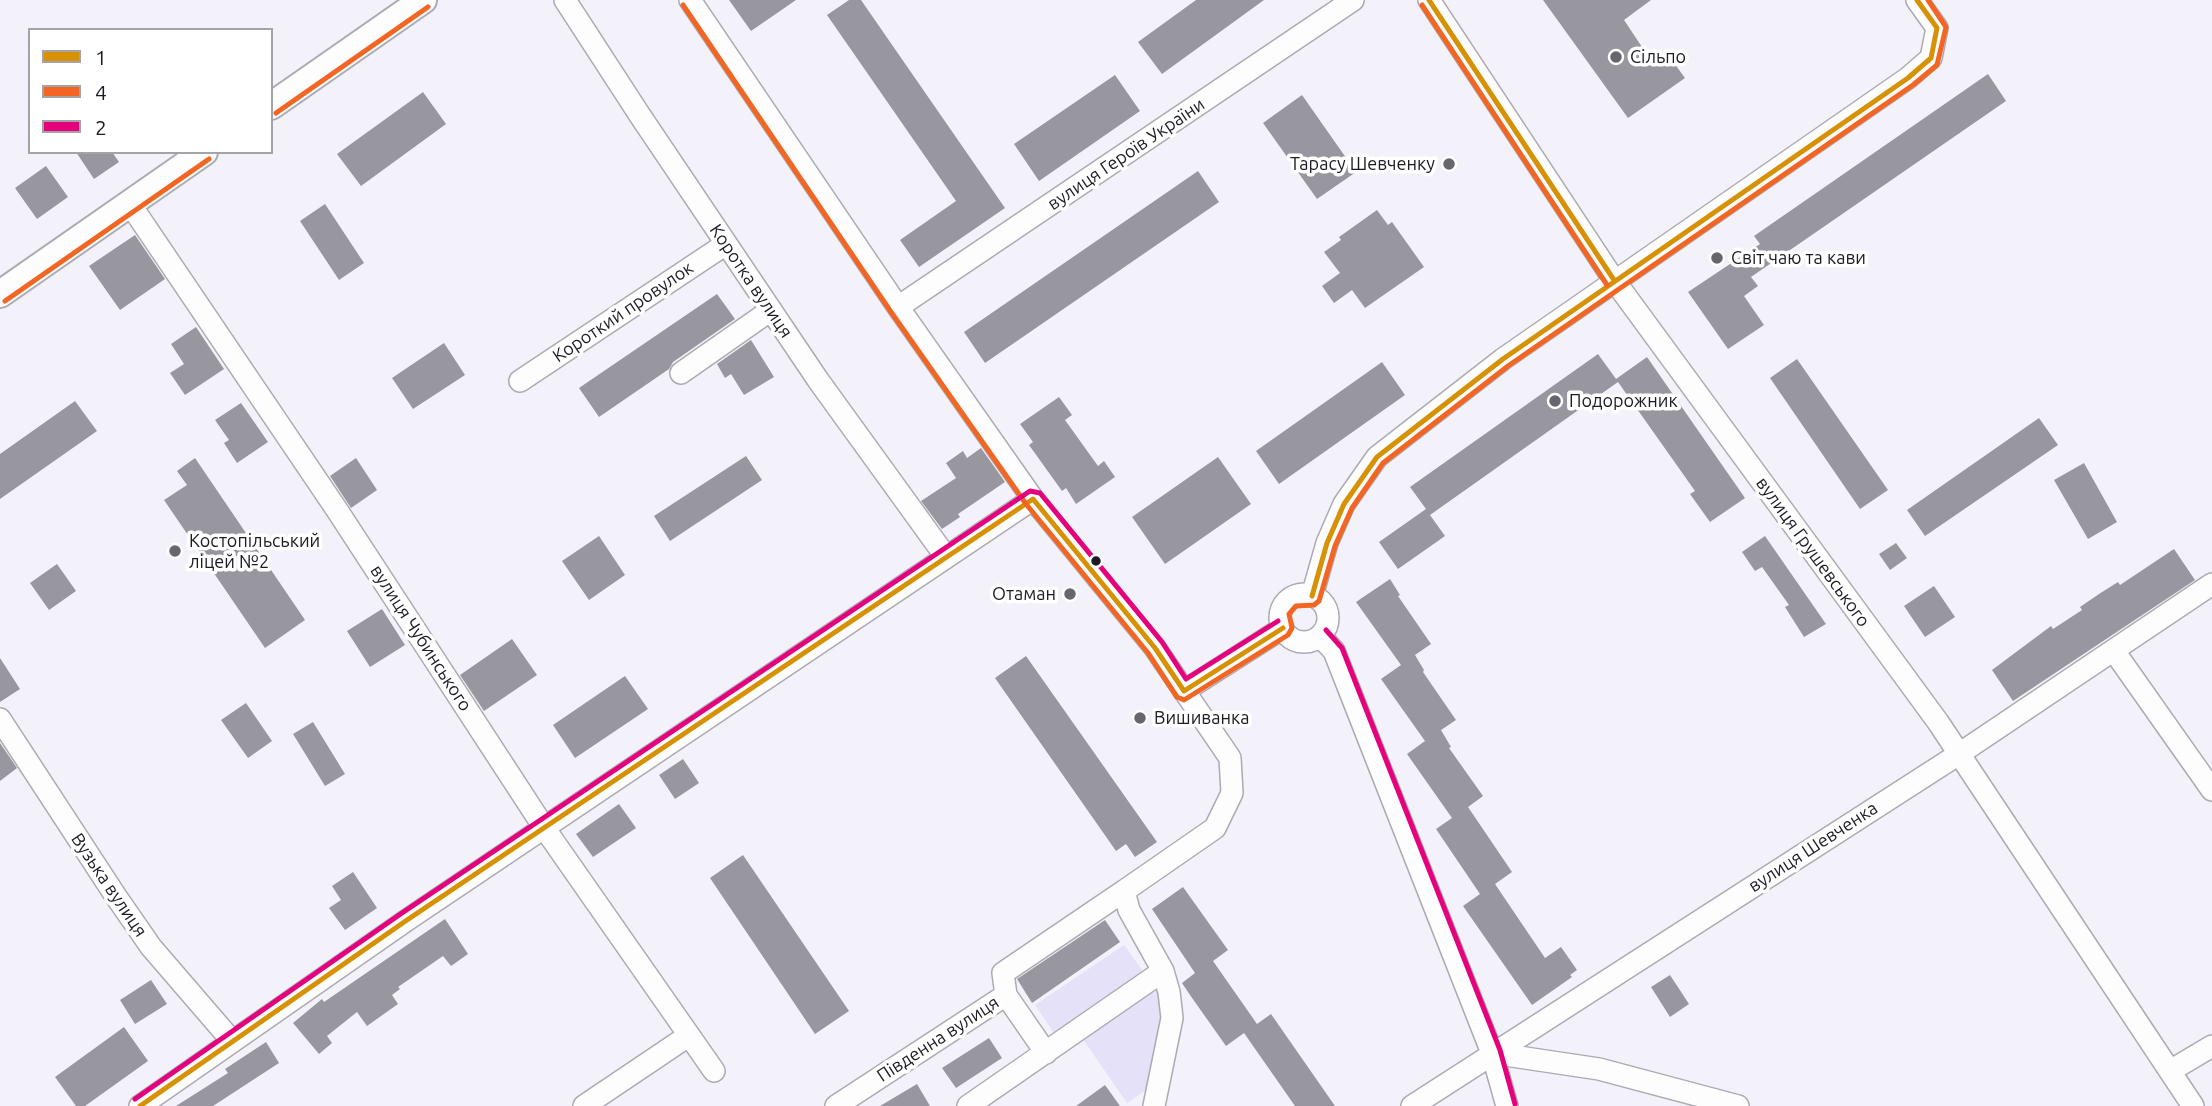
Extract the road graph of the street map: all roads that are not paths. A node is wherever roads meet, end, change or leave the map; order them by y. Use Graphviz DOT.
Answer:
graph roads {
  1 [pos="424,0"];
  2 [pos="565,0"];
  3 [pos="690,0"];
  4 [pos="1353,0"];
  5 [pos="1429,0"];
  6 [pos="1917,0"];
  7 [pos="273,105"];
  8 [pos="201,154"];
  9 [pos="130,204"];
  10 [pos="726,244"];
  11 [pos="1614,280"];
  12 [pos="0,294"];
  13 [pos="898,307"];
  14 [pos="771,310"];
  15 [pos="681,373"];
  16 [pos="520,381"];
  17 [pos="1033,499"];
  18 [pos="946,557"];
  19 [pos="2212,584"];
  20 [pos="1312,596"];
  21 [pos="1283,628"];
  22 [pos="1320,636"];
  23 [pos="2114,651"];
  24 [pos="1184,691"];
  25 [pos="0,719"];
  26 [pos="1959,754"];
  27 [pos="2212,790"];
  28 [pos="545,829"];
  29 [pos="1124,891"];
  30 [pos="1163,971"];
  31 [pos="1006,995"];
  32 [pos="688,1036"];
  33 [pos="232,1041"];
  34 [pos="2212,1046"];
  35 [pos="1046,1053"];
  36 [pos="1492,1053"];
  37 [pos="714,1071"];
  38 [pos="2170,1071"];
  39 [pos="140,1106"];
  40 [pos="584,1106"];
  41 [pos="836,1106"];
  42 [pos="968,1106"];
  43 [pos="1154,1106"];
  44 [pos="1412,1106"];
  45 [pos="1507,1106"];
  46 [pos="1738,1106"];
  47 [pos="2193,1106"];
  1 -- 7 [label="main road"];
  2 -- 10 [label="street, Коротка вулиця"];
  3 -- 13 [label="street"];
  4 -- 13 [label="street, вулиця Героїв України"];
  5 -- 11 [label="street, вулиця Грушевського"];
  6 -- 11 [label="street"];
  8 -- 9 [label="main road"];
  9 -- 12 [label="main road"];
  9 -- 28 [label="street, вулиця Чубинського"];
  10 -- 14 [label="street, Коротка вулиця"];
  10 -- 16 [label="street, Короткий провулок"];
  11 -- 20 [label="street"];
  11 -- 26 [label="street, вулиця Грушевського"];
  13 -- 17 [label="street"];
  14 -- 15 [label="street"];
  14 -- 18 [label="street, Коротка вулиця"];
  17 -- 18 [label="street"];
  17 -- 24 [label="street"];
  18 -- 28 [label="street"];
  19 -- 23 [label="street, вулиця Шевченка"];
  20 -- 21 [label="street"];
  20 -- 22 [label="street"];
  21 -- 22 [label="street"];
  21 -- 24 [label="street"];
  22 -- 36 [label="street"];
  23 -- 26 [label="street, вулиця Шевченка"];
  23 -- 27 [label="street"];
  24 -- 29 [label="street"];
  25 -- 33 [label="street, Вузька вулиця"];
  26 -- 36 [label="street, вулиця Шевченка"];
  26 -- 38 [label="street, вулиця Грушевського"];
  28 -- 32 [label="street, вулиця Чубинського"];
  28 -- 33 [label="street"];
  29 -- 30 [label="street"];
  29 -- 31 [label="street"];
  30 -- 35 [label="street"];
  30 -- 43 [label="street"];
  31 -- 35 [label="street"];
  31 -- 41 [label="street, Південна вулиця"];
  32 -- 37 [label="street, вулиця Чубинського"];
  32 -- 40 [label="street"];
  33 -- 39 [label="street"];
  34 -- 38 [label="street"];
  35 -- 42 [label="street"];
  36 -- 44 [label="street, вулиця Шевченка"];
  36 -- 45 [label="street"];
  36 -- 46 [label="street"];
  38 -- 47 [label="street, вулиця Грушевського"];
}
